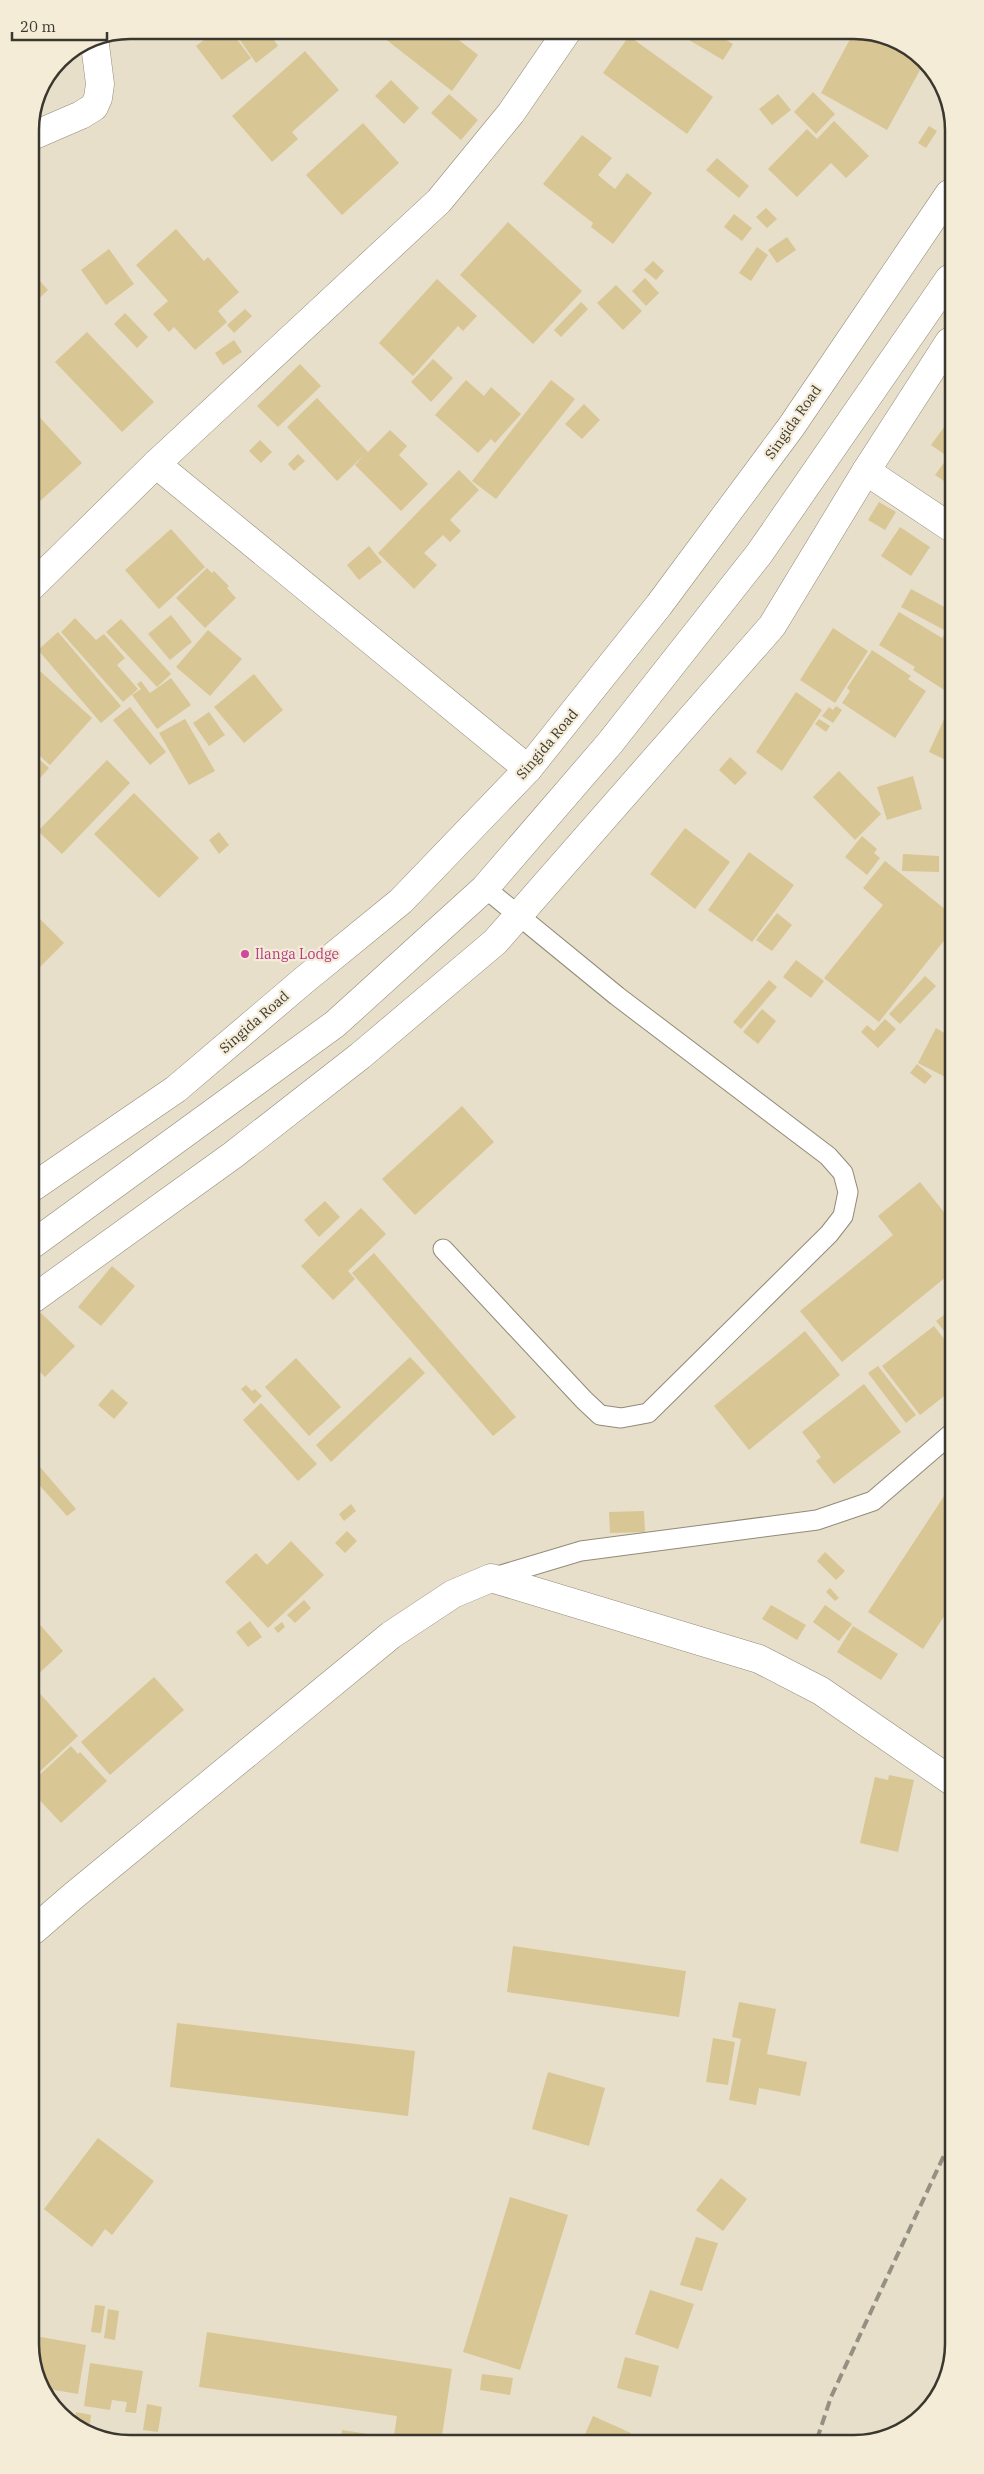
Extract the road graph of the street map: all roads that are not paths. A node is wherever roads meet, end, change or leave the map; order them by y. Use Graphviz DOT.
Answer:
graph roads {
  1 [pos="562,39"];
  2 [pos="95,46"];
  3 [pos="39,133"];
  4 [pos="945,200"];
  5 [pos="945,285"];
  6 [pos="945,348"];
  7 [pos="156,464"];
  8 [pos="866,471"];
  9 [pos="945,523"];
  10 [pos="39,579"];
  11 [pos="528,769"];
  12 [pos="485,888"];
  13 [pos="518,915"];
  14 [pos="39,1182"];
  15 [pos="39,1240"];
  16 [pos="443,1249"];
  17 [pos="39,1295"];
  18 [pos="945,1439"];
  19 [pos="492,1578"];
  20 [pos="945,1776"];
  21 [pos="39,1926"];
  1 -- 7 [label="main road"];
  2 -- 3 [label="main road"];
  4 -- 11 [label="main road, Singida Road"];
  5 -- 12 [label="main road"];
  6 -- 8 [label="main road"];
  7 -- 10 [label="main road"];
  7 -- 11 [label="main road"];
  8 -- 9 [label="main road"];
  8 -- 13 [label="main road"];
  11 -- 14 [label="main road, Singida Road"];
  12 -- 13 [label="lane"];
  12 -- 15 [label="main road"];
  13 -- 16 [label="lane"];
  13 -- 17 [label="main road"];
  18 -- 19 [label="lane"];
  19 -- 20 [label="main road"];
  19 -- 21 [label="main road"];
}
